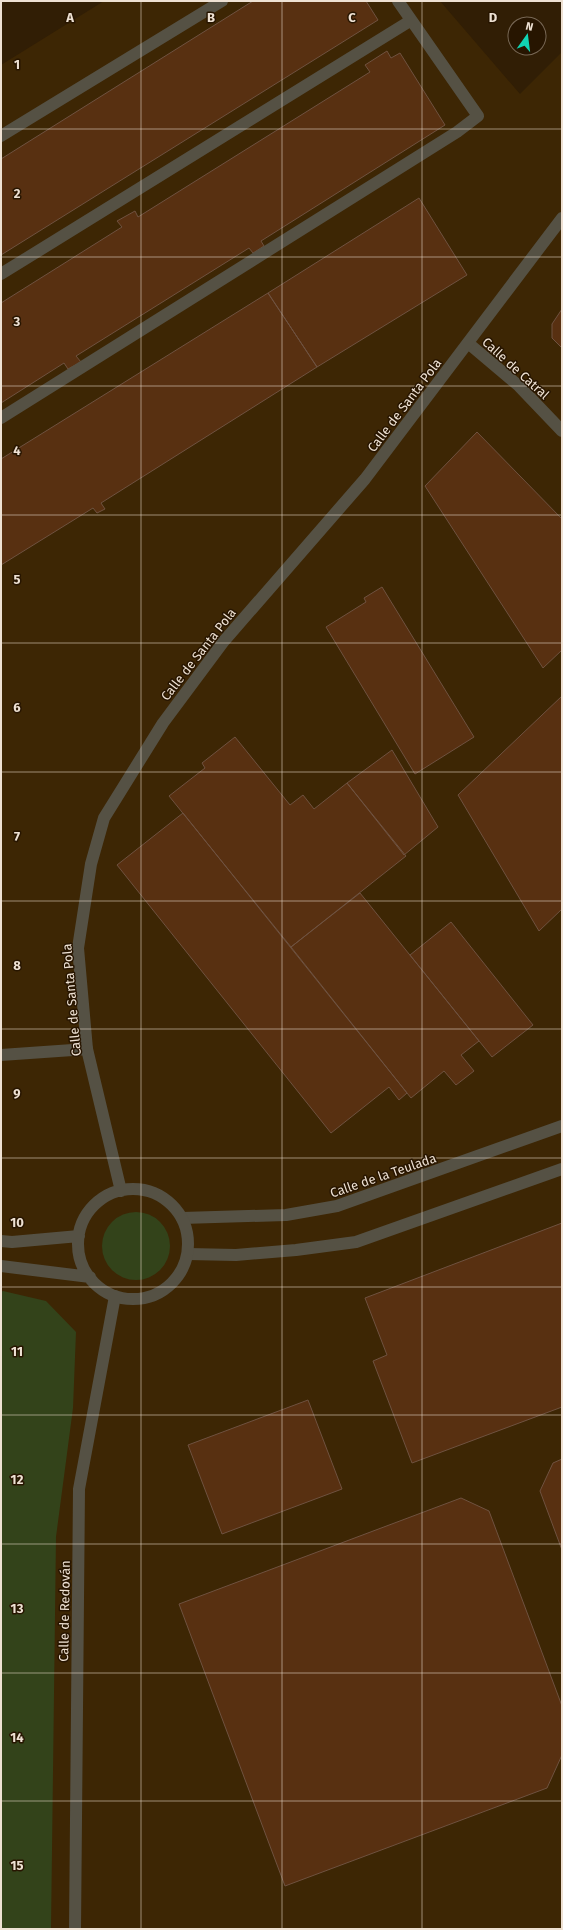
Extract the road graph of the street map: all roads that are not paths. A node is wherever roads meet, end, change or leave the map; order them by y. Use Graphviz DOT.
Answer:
graph roads {
  1 [pos="222,1"];
  2 [pos="398,1"];
  3 [pos="410,20"];
  4 [pos="1,136"];
  5 [pos="562,218"];
  6 [pos="1,274"];
  7 [pos="468,343"];
  8 [pos="1,418"];
  9 [pos="562,431"];
  10 [pos="87,1049"];
  11 [pos="1,1054"];
  12 [pos="562,1126"];
  13 [pos="562,1169"];
  14 [pos="121,1191"];
  15 [pos="182,1218"];
  16 [pos="79,1236"];
  17 [pos="1,1241"];
  18 [pos="188,1254"];
  19 [pos="1,1266"];
  20 [pos="90,1277"];
  21 [pos="115,1296"];
  22 [pos="75,1929"];
  1 -- 4 [label="street"];
  2 -- 3 [label="street"];
  3 -- 6 [label="street"];
  3 -- 8 [label="street"];
  5 -- 7 [label="street, Calle de Santa Pola"];
  7 -- 9 [label="street, Calle de Catral"];
  7 -- 10 [label="street, Calle de Santa Pola"];
  10 -- 11 [label="street"];
  10 -- 14 [label="street, Calle de Santa Pola"];
  12 -- 15 [label="street, Calle de la Teulada"];
  13 -- 18 [label="street"];
  14 -- 15 [label="street"];
  14 -- 16 [label="street"];
  15 -- 18 [label="street"];
  16 -- 17 [label="street"];
  16 -- 20 [label="street"];
  18 -- 21 [label="street"];
  19 -- 20 [label="street"];
  20 -- 21 [label="street"];
  21 -- 22 [label="street, Calle de Redován"];
}
